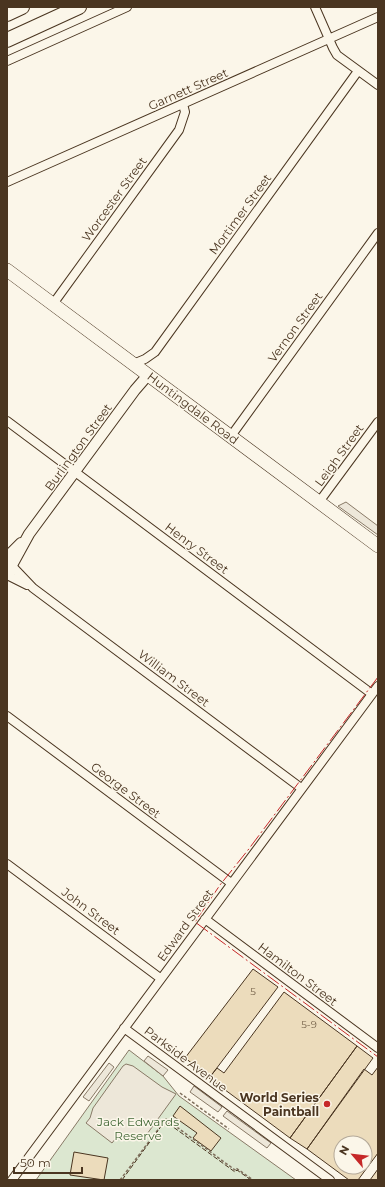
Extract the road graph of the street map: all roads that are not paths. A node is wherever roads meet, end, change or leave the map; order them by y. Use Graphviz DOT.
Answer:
graph roads {
  1 [pos="22,7"];
  2 [pos="79,7"];
  3 [pos="127,7"];
  4 [pos="316,7"];
  5 [pos="7,14"];
  6 [pos="378,17"];
  7 [pos="330,39"];
  8 [pos="7,40"];
  9 [pos="7,61"];
  10 [pos="358,71"];
  11 [pos="378,85"];
  12 [pos="183,104"];
  13 [pos="7,182"];
  14 [pos="378,233"];
  15 [pos="7,270"];
  16 [pos="53,304"];
  17 [pos="133,364"];
  18 [pos="148,375"];
  19 [pos="7,421"];
  20 [pos="378,422"];
  21 [pos="231,436"];
  22 [pos="75,472"];
  23 [pos="319,502"];
  24 [pos="378,546"];
  25 [pos="9,566"];
  26 [pos="378,686"];
  27 [pos="372,694"];
  28 [pos="7,716"];
  29 [pos="302,788"];
  30 [pos="7,865"];
  31 [pos="231,883"];
  32 [pos="204,919"];
  33 [pos="160,978"];
  34 [pos="124,1028"];
  35 [pos="378,1048"];
  36 [pos="12,1180"];
  37 [pos="330,1180"];
  1 -- 5 [label="highway"];
  2 -- 8 [label="highway"];
  3 -- 9 [label="street"];
  4 -- 7 [label="street"];
  6 -- 7 [label="street, Garnett Street"];
  7 -- 10 [label="street"];
  7 -- 12 [label="street, Garnett Street"];
  10 -- 11 [label="street"];
  10 -- 17 [label="street, Mortimer Street"];
  12 -- 13 [label="street, Garnett Street"];
  12 -- 16 [label="street, Worcester Street"];
  14 -- 21 [label="street, Vernon Street"];
  15 -- 16 [label="main road, Huntingdale Road"];
  16 -- 17 [label="main road, Huntingdale Road"];
  17 -- 18 [label="main road, Huntingdale Road"];
  18 -- 21 [label="main road, Huntingdale Road"];
  18 -- 22 [label="street, Burlington Street"];
  19 -- 22 [label="street, Henry Street"];
  20 -- 23 [label="street, Leigh Street"];
  21 -- 23 [label="main road, Huntingdale Road"];
  22 -- 25 [label="street, Burlington Street"];
  22 -- 27 [label="street, Henry Street"];
  23 -- 24 [label="main road, Huntingdale Road"];
  25 -- 29 [label="street, William Street"];
  26 -- 27 [label="street, Edward Street"];
  27 -- 29 [label="street, Edward Street"];
  28 -- 31 [label="street, George Street"];
  29 -- 31 [label="street, Edward Street"];
  30 -- 33 [label="street, John Street"];
  31 -- 32 [label="street, Edward Street"];
  32 -- 33 [label="street, Edward Street"];
  32 -- 35 [label="street, Hamilton Street"];
  33 -- 34 [label="street, Edward Street"];
  34 -- 36 [label="street, Edward Street"];
  34 -- 37 [label="street, Parkside Avenue"];
}
